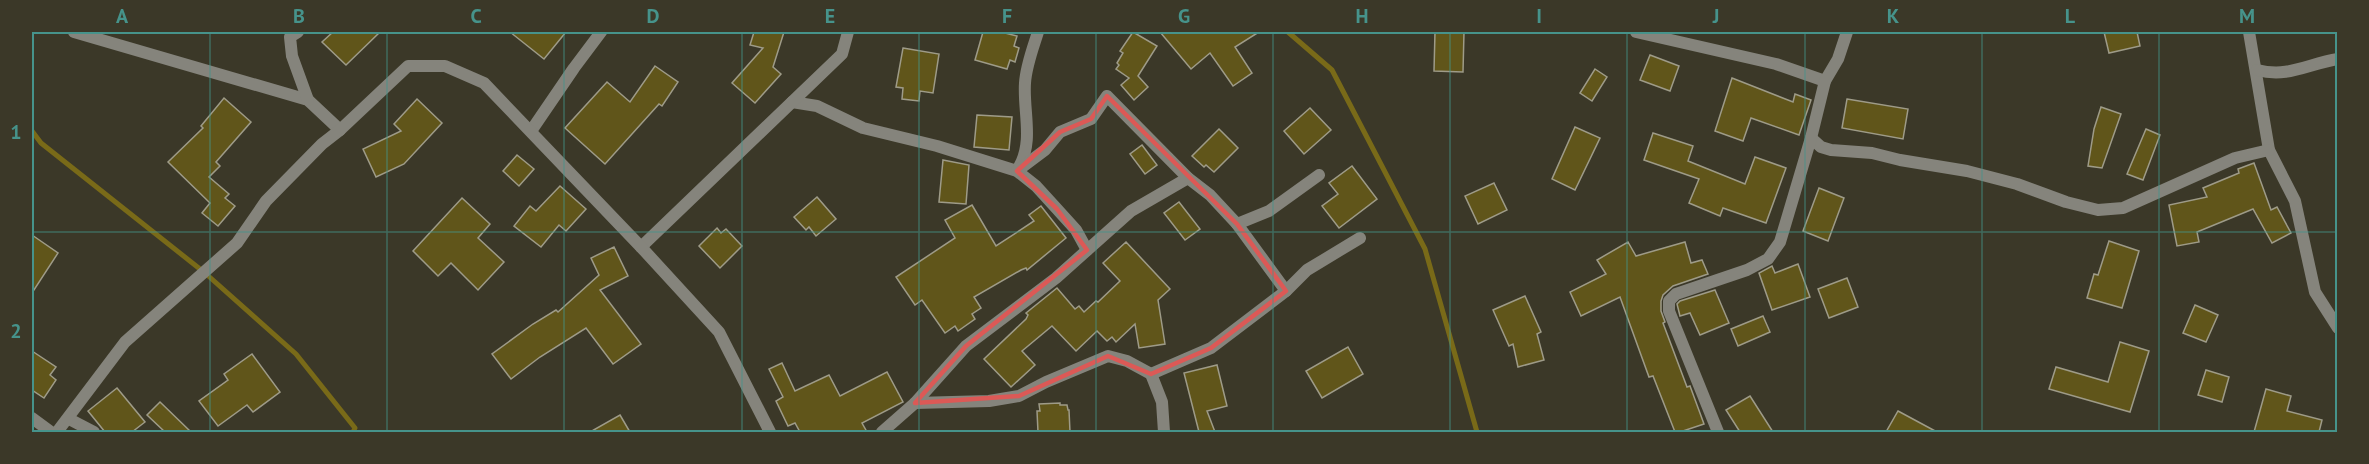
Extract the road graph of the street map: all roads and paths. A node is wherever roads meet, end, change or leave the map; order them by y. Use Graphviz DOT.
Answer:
graph roads {
  1 [pos="74,32"];
  2 [pos="298,32"];
  3 [pos="602,32"];
  4 [pos="848,32"];
  5 [pos="1038,32"];
  6 [pos="1636,32"];
  7 [pos="1847,32"];
  8 [pos="2249,32"];
  9 [pos="2337,59"];
  10 [pos="2257,70"];
  11 [pos="1825,81"];
  12 [pos="308,100"];
  13 [pos="792,102"];
  14 [pos="340,130"];
  15 [pos="531,131"];
  16 [pos="1811,138"];
  17 [pos="2270,150"];
  18 [pos="1017,171"];
  19 [pos="1319,175"];
  20 [pos="1188,178"];
  21 [pos="1238,224"];
  22 [pos="1360,238"];
  23 [pos="641,247"];
  24 [pos="1087,250"];
  25 [pos="1286,291"];
  26 [pos="2337,328"];
  27 [pos="1151,374"];
  28 [pos="915,403"];
  29 [pos="32,418"];
  30 [pos="69,418"];
  31 [pos="51,432"];
  32 [pos="57,432"];
  33 [pos="94,432"];
  34 [pos="770,432"];
  35 [pos="882,432"];
  36 [pos="1164,432"];
  37 [pos="1718,432"];
  1 -- 12 [label="street"];
  2 -- 12 [label="street"];
  3 -- 15 [label="street"];
  4 -- 13 [label="street"];
  5 -- 18 [label="street"];
  6 -- 11 [label="street"];
  7 -- 11 [label="street"];
  8 -- 10 [label="street"];
  9 -- 10 [label="street"];
  10 -- 17 [label="street"];
  11 -- 16 [label="street"];
  12 -- 14 [label="street"];
  13 -- 18 [label="street"];
  13 -- 23 [label="street"];
  14 -- 15 [label="street"];
  14 -- 30 [label="street"];
  15 -- 23 [label="street"];
  16 -- 17 [label="street"];
  16 -- 37 [label="street"];
  17 -- 26 [label="street"];
  18 -- 20 [label="street"];
  18 -- 24 [label="street"];
  19 -- 21 [label="street"];
  20 -- 21 [label="street"];
  20 -- 24 [label="street"];
  21 -- 25 [label="street"];
  22 -- 25 [label="street"];
  23 -- 34 [label="street"];
  24 -- 28 [label="street"];
  25 -- 27 [label="street"];
  27 -- 28 [label="street"];
  27 -- 36 [label="street"];
  28 -- 35 [label="street"];
  29 -- 31 [label="street"];
  30 -- 32 [label="street"];
  30 -- 33 [label="street"];
}
